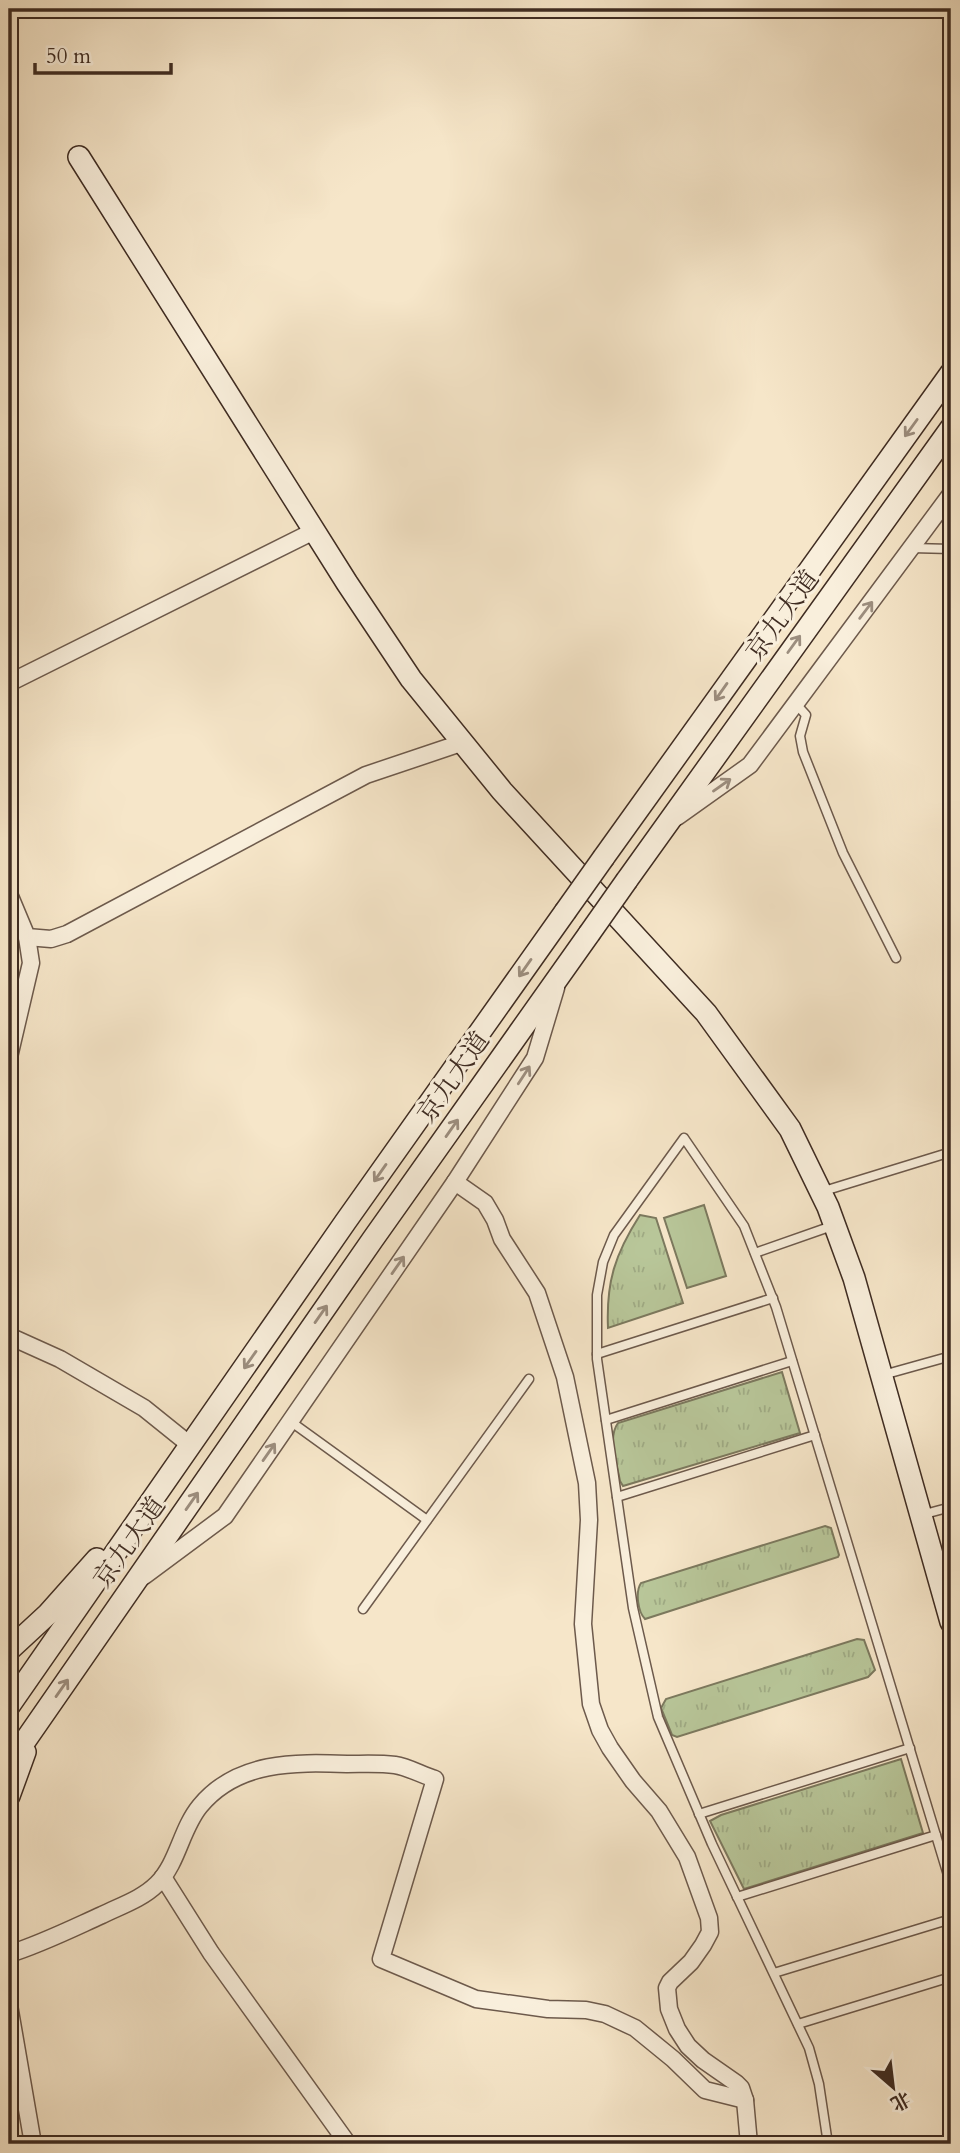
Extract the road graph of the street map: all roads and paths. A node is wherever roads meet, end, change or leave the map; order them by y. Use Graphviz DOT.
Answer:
graph roads {
  1 [pos="79,157"];
  2 [pos="951,373"];
  3 [pos="951,429"];
  4 [pos="951,494"];
  5 [pos="314,531"];
  6 [pos="912,548"];
  7 [pos="951,549"];
  8 [pos="9,683"];
  9 [pos="796,704"];
  10 [pos="461,743"];
  11 [pos="667,824"];
  12 [pos="9,894"];
  13 [pos="27,937"];
  14 [pos="896,958"];
  15 [pos="561,974"];
  16 [pos="9,1057"];
  17 [pos="951,1152"];
  18 [pos="455,1182"];
  19 [pos="821,1192"];
  20 [pos="835,1225"];
  21 [pos="755,1253"];
  22 [pos="773,1298"];
  23 [pos="9,1336"];
  24 [pos="597,1354"];
  25 [pos="951,1356"];
  26 [pos="792,1362"];
  27 [pos="882,1376"];
  28 [pos="529,1379"];
  29 [pos="606,1420"];
  30 [pos="290,1421"];
  31 [pos="815,1435"];
  32 [pos="190,1445"];
  33 [pos="159,1490"];
  34 [pos="617,1497"];
  35 [pos="951,1507"];
  36 [pos="921,1515"];
  37 [pos="427,1520"];
  38 [pos="134,1584"];
  39 [pos="363,1609"];
  40 [pos="951,1622"];
  41 [pos="9,1650"];
  42 [pos="9,1706"];
  43 [pos="38,1721"];
  44 [pos="910,1748"];
  45 [pos="9,1764"];
  46 [pos="9,1796"];
  47 [pos="699,1814"];
  48 [pos="936,1835"];
  49 [pos="163,1877"];
  50 [pos="951,1885"];
  51 [pos="737,1897"];
  52 [pos="951,1919"];
  53 [pos="9,1954"];
  54 [pos="774,1973"];
  55 [pos="951,1977"];
  56 [pos="9,2006"];
  57 [pos="798,2024"];
  58 [pos="745,2100"];
  59 [pos="33,2144"];
  60 [pos="348,2144"];
  61 [pos="749,2144"];
  62 [pos="828,2144"];
  1 -- 5 [label="street"];
  2 -- 32 [label="street, 京九大道, one-way, bridge"];
  11 -- 3 [label="street, 京九大道, one-way"];
  4 -- 6 [label="street"];
  5 -- 8 [label="street"];
  5 -- 10 [label="street"];
  6 -- 7 [label="lane"];
  9 -- 6 [label="street, one-way"];
  11 -- 9 [label="street, one-way"];
  9 -- 14 [label="lane"];
  10 -- 13 [label="street"];
  10 -- 19 [label="street"];
  11 -- 15 [label="street, 京九大道, bridge"];
  12 -- 13 [label="street"];
  13 -- 16 [label="street"];
  18 -- 15 [label="street, one-way"];
  38 -- 15 [label="street, 京九大道, one-way"];
  17 -- 19 [label="lane"];
  30 -- 18 [label="street, one-way"];
  18 -- 58 [label="street"];
  19 -- 20 [label="street"];
  20 -- 21 [label="lane"];
  20 -- 27 [label="street"];
  21 -- 22 [label="lane"];
  21 -- 24 [label="lane"];
  22 -- 24 [label="lane"];
  22 -- 26 [label="lane"];
  23 -- 32 [label="street"];
  24 -- 29 [label="lane"];
  25 -- 27 [label="lane"];
  26 -- 29 [label="lane"];
  26 -- 31 [label="lane"];
  27 -- 36 [label="street"];
  28 -- 37 [label="lane"];
  29 -- 34 [label="lane"];
  30 -- 37 [label="lane"];
  38 -- 30 [label="street, one-way"];
  31 -- 34 [label="lane"];
  31 -- 44 [label="lane"];
  32 -- 33 [label="street, 京九大道"];
  33 -- 41 [label="street"];
  33 -- 42 [label="street, 京九大道"];
  34 -- 47 [label="lane"];
  35 -- 36 [label="lane"];
  36 -- 40 [label="street"];
  37 -- 39 [label="lane"];
  43 -- 38 [label="street, 京九大道, one-way"];
  43 -- 45 [label="street, 京九大道"];
  43 -- 46 [label="street"];
  44 -- 47 [label="lane"];
  44 -- 48 [label="lane"];
  47 -- 51 [label="lane"];
  48 -- 50 [label="lane"];
  48 -- 51 [label="lane"];
  49 -- 53 [label="street"];
  49 -- 58 [label="street"];
  49 -- 60 [label="street"];
  51 -- 54 [label="lane"];
  52 -- 54 [label="lane"];
  54 -- 57 [label="lane"];
  55 -- 57 [label="lane"];
  56 -- 59 [label="street"];
  57 -- 62 [label="lane"];
  58 -- 61 [label="street"];
}
